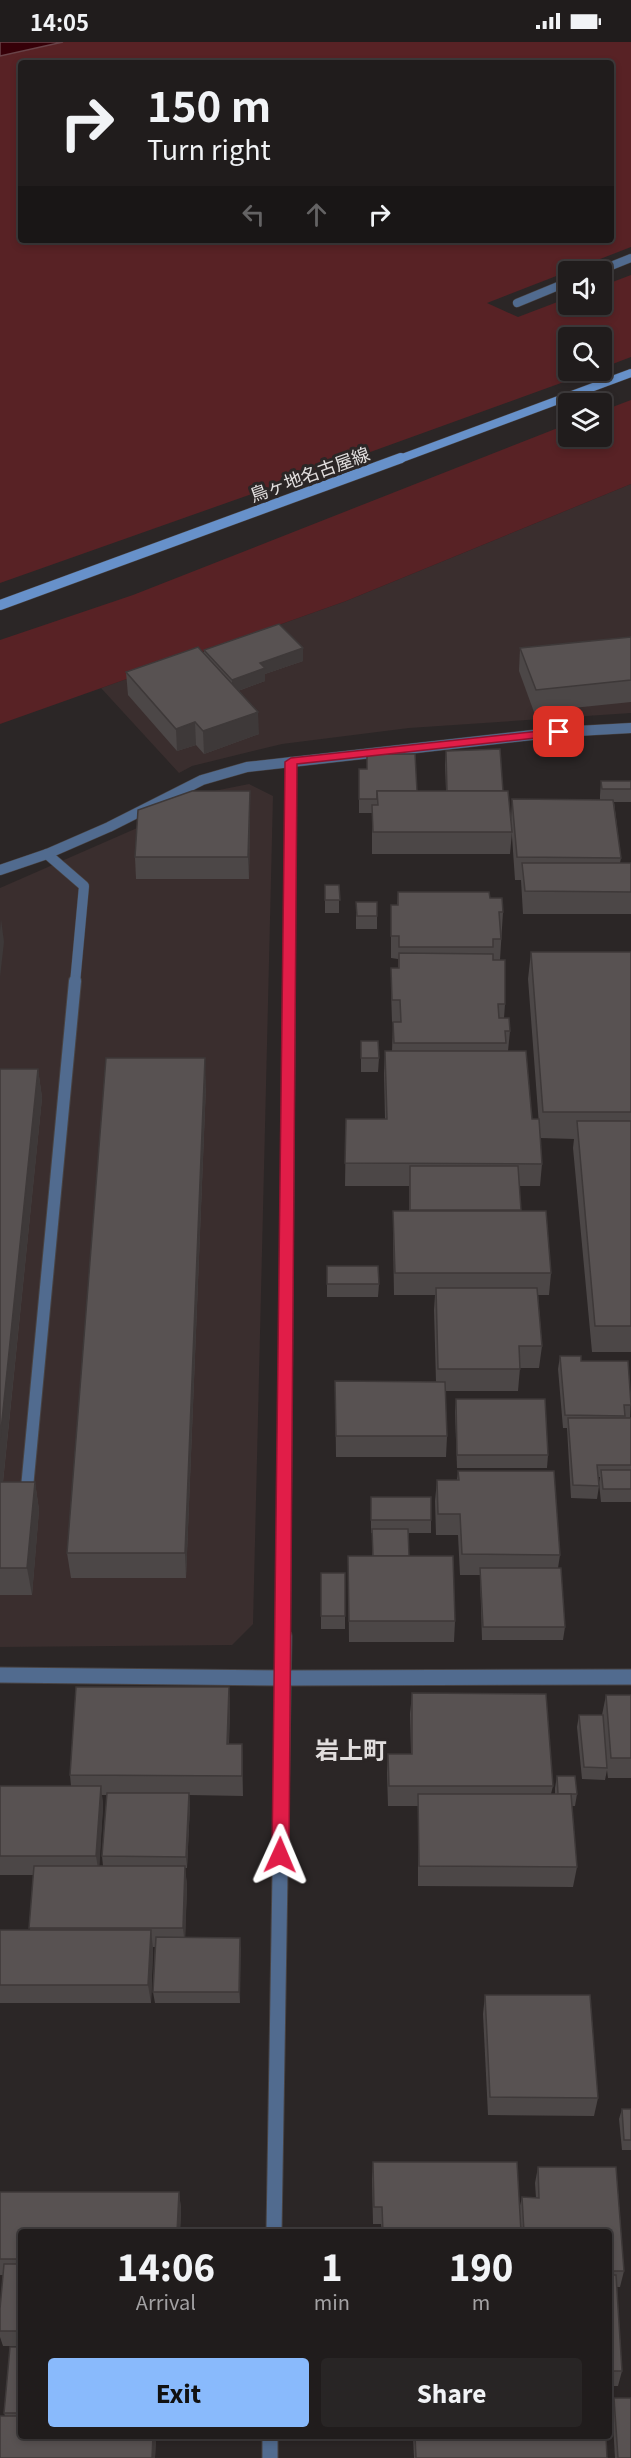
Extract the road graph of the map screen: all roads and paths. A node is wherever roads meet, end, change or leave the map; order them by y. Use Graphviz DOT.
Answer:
graph roads {
  1 [pos="631,258"];
  2 [pos="612,266"];
  3 [pos="558,286"];
  4 [pos="517,303"];
  5 [pos="631,373"];
  6 [pos="0,605"];
  7 [pos="631,728"];
  8 [pos="291,762"];
  9 [pos="47,854"];
  10 [pos="0,870"];
  11 [pos="27,1488"];
  12 [pos="0,1675"];
  13 [pos="631,1677"];
  14 [pos="284,1678"];
  15 [pos="274,2229"];
  16 [pos="270,2439"];
  17 [pos="270,2458"];
  1 -- 2 [label="street"];
  3 -- 4 [label="street"];
  5 -- 6 [label="main road, 鳥ヶ地名古屋線"];
  7 -- 8 [label="street"];
  8 -- 9 [label="street"];
  8 -- 14 [label="street"];
  9 -- 10 [label="street"];
  9 -- 11 [label="street"];
  12 -- 14 [label="street"];
  13 -- 14 [label="street"];
  14 -- 15 [label="street"];
  16 -- 17 [label="street"];
}
